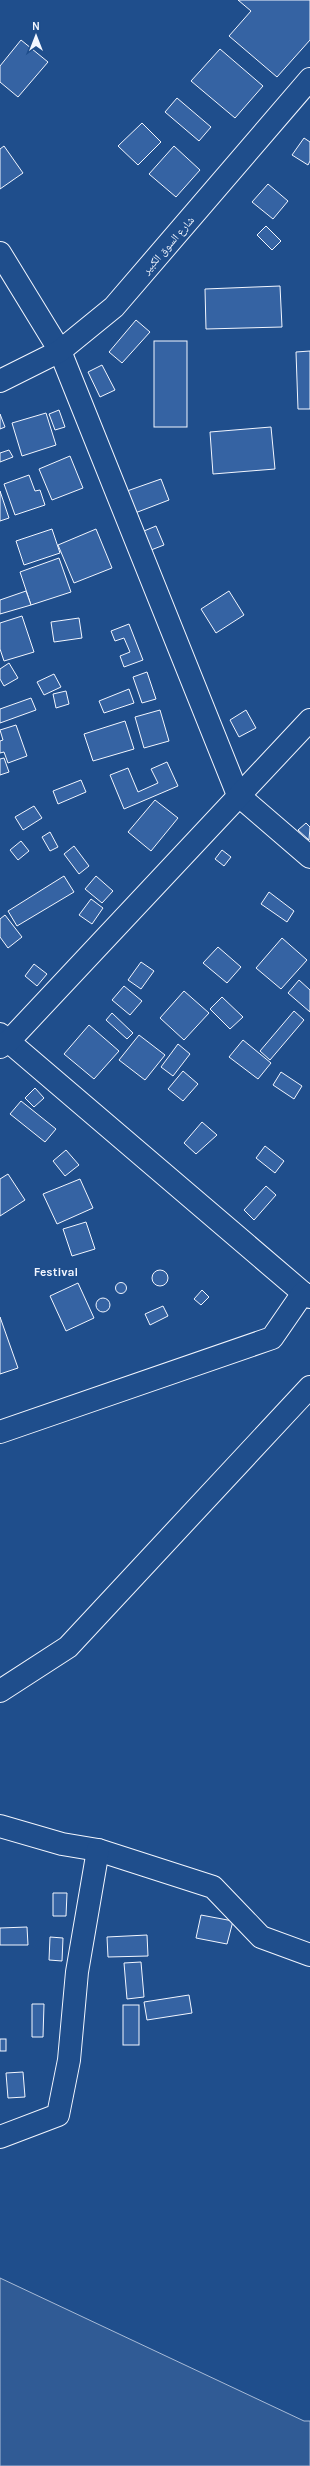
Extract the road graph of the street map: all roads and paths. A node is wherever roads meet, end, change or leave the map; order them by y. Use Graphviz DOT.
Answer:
graph roads {
  1 [pos="310,79"];
  2 [pos="0,253"];
  3 [pos="60,351"];
  4 [pos="0,381"];
  5 [pos="310,720"];
  6 [pos="238,795"];
  7 [pos="310,857"];
  8 [pos="3,1041"];
  9 [pos="306,1295"];
  10 [pos="310,1387"];
  11 [pos="0,1432"];
  12 [pos="0,1691"];
  13 [pos="0,1826"];
  14 [pos="98,1850"];
  15 [pos="310,1955"];
  16 [pos="0,2137"];
  1 -- 3 [label="street, شارع السوق الكبير"];
  2 -- 3 [label="street"];
  3 -- 4 [label="street, شارع السوق الكبير"];
  3 -- 6 [label="street"];
  5 -- 6 [label="street"];
  6 -- 7 [label="street"];
  6 -- 8 [label="street"];
  8 -- 9 [label="street"];
  9 -- 11 [label="street"];
  10 -- 12 [label="street"];
  13 -- 14 [label="street"];
  14 -- 15 [label="street"];
  14 -- 16 [label="street"];
}
